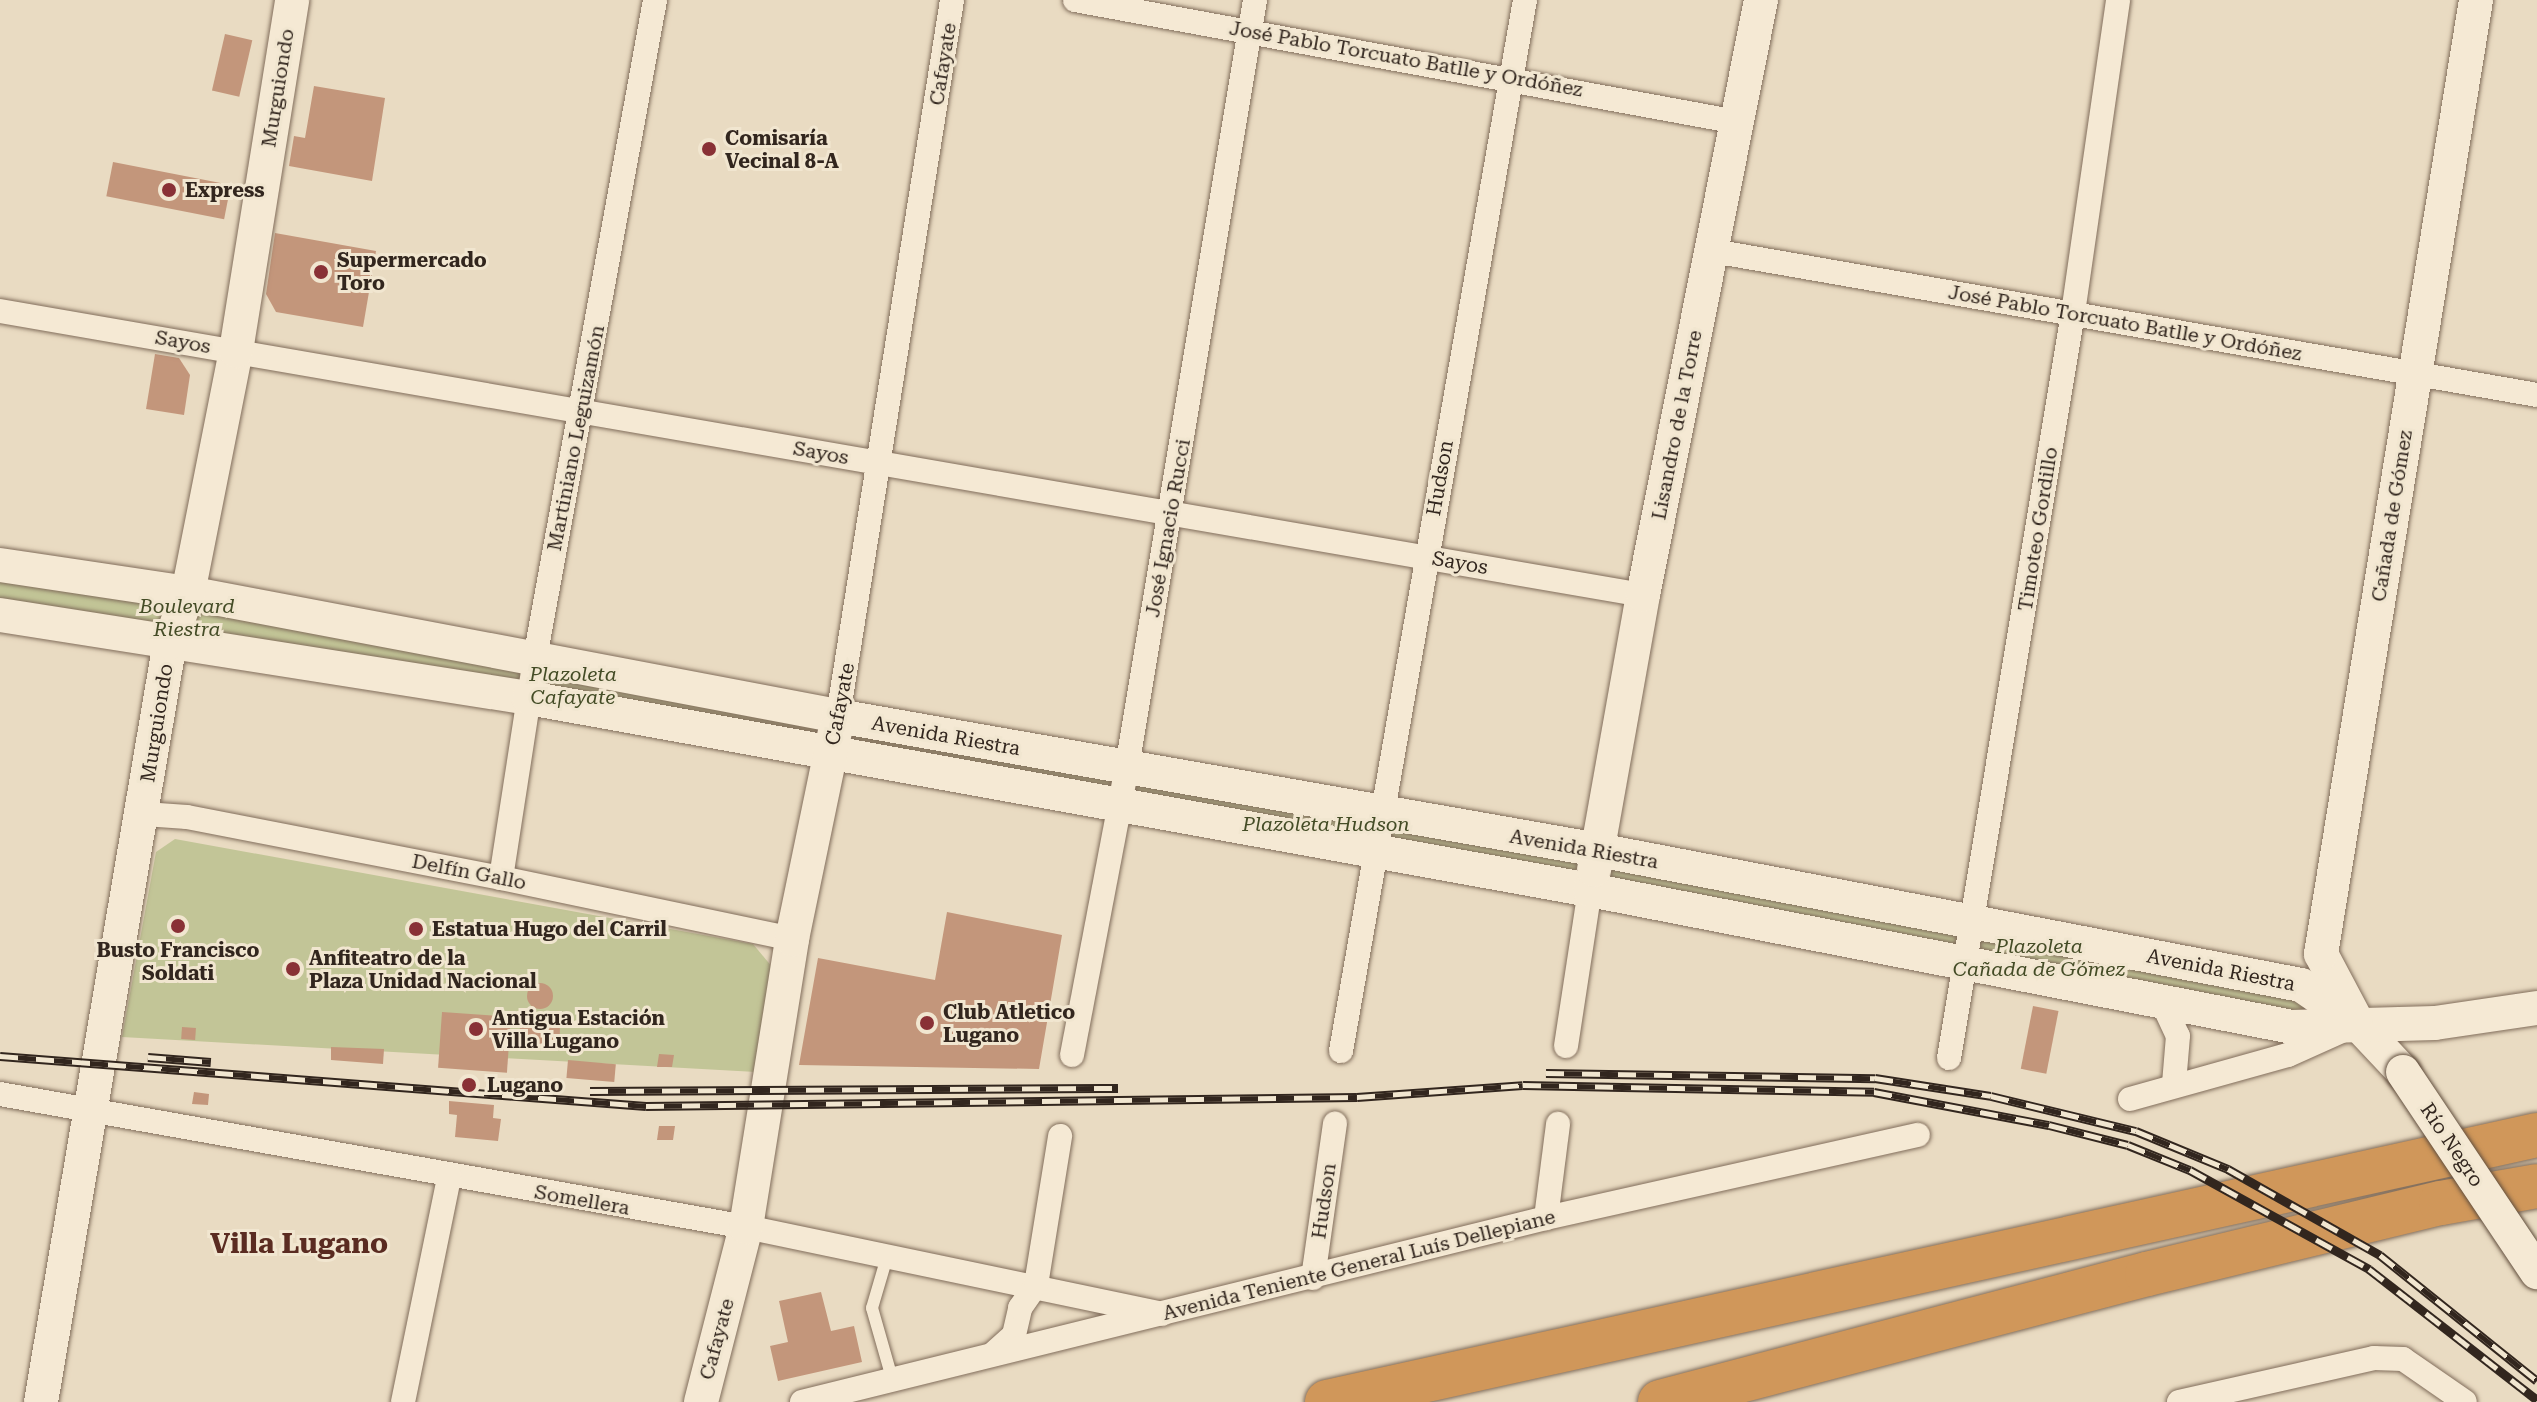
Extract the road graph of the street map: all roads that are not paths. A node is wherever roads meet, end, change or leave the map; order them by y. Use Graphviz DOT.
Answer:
graph roads {
  1 [pos="292,0"];
  2 [pos="655,0"];
  3 [pos="952,0"];
  4 [pos="1075,0"];
  5 [pos="1255,0"];
  6 [pos="1525,0"];
  7 [pos="1761,0"];
  8 [pos="2118,0"];
  9 [pos="2476,0"];
  10 [pos="1250,29"];
  11 [pos="1512,77"];
  12 [pos="1737,122"];
  13 [pos="1713,251"];
  14 [pos="0,311"];
  15 [pos="2073,313"];
  16 [pos="236,351"];
  17 [pos="2415,374"];
  18 [pos="2537,395"];
  19 [pos="582,411"];
  20 [pos="882,464"];
  21 [pos="1171,513"];
  22 [pos="1425,557"];
  23 [pos="0,565"];
  24 [pos="188,593"];
  25 [pos="1643,595"];
  26 [pos="0,615"];
  27 [pos="170,642"];
  28 [pos="535,658"];
  29 [pos="529,698"];
  30 [pos="838,716"];
  31 [pos="830,755"];
  32 [pos="1127,767"];
  33 [pos="1119,809"];
  34 [pos="1382,813"];
  35 [pos="144,814"];
  36 [pos="1598,850"];
  37 [pos="1373,854"];
  38 [pos="501,878"];
  39 [pos="1590,890"];
  40 [pos="1974,922"];
  41 [pos="792,939"];
  42 [pos="1967,967"];
  43 [pos="2163,1004"];
  44 [pos="2537,1008"];
  45 [pos="2358,1024"];
  46 [pos="1566,1046"];
  47 [pos="1341,1051"];
  48 [pos="1072,1055"];
  49 [pos="1949,1058"];
  50 [pos="2174,1084"];
  51 [pos="0,1094"];
  52 [pos="2130,1099"];
  53 [pos="91,1107"];
  54 [pos="1335,1124"];
  55 [pos="1558,1124"];
  56 [pos="1918,1135"];
  57 [pos="2537,1135"];
  58 [pos="1060,1136"];
  59 [pos="449,1177"];
  60 [pos="2537,1186"];
  61 [pos="1546,1218"];
  62 [pos="746,1227"];
  63 [pos="887,1257"];
  64 [pos="2537,1272"];
  65 [pos="1313,1278"];
  66 [pos="1036,1285"];
  67 [pos="1162,1314"];
  68 [pos="993,1354"];
  69 [pos="892,1378"];
  70 [pos="2250,1394"];
  71 [pos="41,1402"];
  72 [pos="403,1402"];
  73 [pos="701,1402"];
  74 [pos="802,1402"];
  75 [pos="1327,1402"];
  76 [pos="1660,1402"];
  77 [pos="2179,1402"];
  78 [pos="2465,1402"];
  1 -- 16 [label="main road, Murguiondo"];
  2 -- 19 [label="street, Martiniano Leguizamón"];
  3 -- 20 [label="street, Cafayate"];
  4 -- 10 [label="street, José Pablo Torcuato Batlle y Ordóñez"];
  5 -- 10 [label="street, José Ignacio Rucci"];
  6 -- 11 [label="street, Hudson"];
  7 -- 12 [label="main road, Lisandro de la Torre"];
  8 -- 15 [label="street, Timoteo Gordillo"];
  9 -- 17 [label="main road, Cañada de Gómez"];
  10 -- 11 [label="street, José Pablo Torcuato Batlle y Ordóñez"];
  10 -- 21 [label="street, José Ignacio Rucci"];
  11 -- 12 [label="street, José Pablo Torcuato Batlle y Ordóñez"];
  11 -- 22 [label="street, Hudson"];
  12 -- 13 [label="main road, Lisandro de la Torre"];
  13 -- 15 [label="street, José Pablo Torcuato Batlle y Ordóñez"];
  13 -- 25 [label="main road, Lisandro de la Torre"];
  14 -- 16 [label="street, Sayos"];
  15 -- 17 [label="street, José Pablo Torcuato Batlle y Ordóñez"];
  15 -- 40 [label="street, Timoteo Gordillo"];
  16 -- 19 [label="street, Sayos"];
  16 -- 24 [label="main road, Murguiondo"];
  17 -- 18 [label="street, José Pablo Torcuato Batlle y Ordóñez"];
  17 -- 45 [label="main road, Cañada de Gómez"];
  19 -- 20 [label="street, Sayos"];
  19 -- 28 [label="street, Martiniano Leguizamón"];
  20 -- 21 [label="street, Sayos"];
  20 -- 30 [label="street, Cafayate"];
  21 -- 22 [label="street, Sayos"];
  21 -- 32 [label="street, José Ignacio Rucci"];
  22 -- 25 [label="street, Sayos"];
  22 -- 34 [label="street, Hudson"];
  23 -- 24 [label="main road, Avenida Riestra"];
  24 -- 27 [label="main road, Murguiondo"];
  24 -- 28 [label="main road, Avenida Riestra"];
  25 -- 36 [label="main road, Lisandro de la Torre"];
  26 -- 27 [label="main road, Avenida Riestra"];
  27 -- 29 [label="main road, Avenida Riestra"];
  27 -- 35 [label="main road, Murguiondo"];
  28 -- 29 [label="street, Martiniano Leguizamón"];
  28 -- 30 [label="main road, Avenida Riestra"];
  29 -- 31 [label="main road, Avenida Riestra"];
  29 -- 38 [label="street, Martiniano Leguizamón"];
  30 -- 31 [label="main road, Cafayate"];
  30 -- 32 [label="main road, Avenida Riestra"];
  31 -- 33 [label="main road, Avenida Riestra"];
  31 -- 41 [label="main road, Cafayate"];
  32 -- 33 [label="street, José Ignacio Rucci"];
  32 -- 34 [label="main road, Avenida Riestra"];
  33 -- 37 [label="main road, Avenida Riestra"];
  33 -- 48 [label="street, José Ignacio Rucci"];
  34 -- 36 [label="main road, Avenida Riestra"];
  34 -- 37 [label="street, Hudson"];
  35 -- 38 [label="street, Delfín Gallo"];
  35 -- 53 [label="main road, Murguiondo"];
  36 -- 39 [label="main road, Lisandro de la Torre"];
  36 -- 40 [label="main road, Avenida Riestra"];
  37 -- 39 [label="main road, Avenida Riestra"];
  37 -- 47 [label="street, Hudson"];
  38 -- 41 [label="street, Delfín Gallo"];
  39 -- 42 [label="main road, Avenida Riestra"];
  39 -- 46 [label="street"];
  40 -- 42 [label="street, Timoteo Gordillo"];
  40 -- 45 [label="main road, Avenida Riestra"];
  41 -- 62 [label="main road, Cafayate"];
  42 -- 43 [label="main road, Avenida Riestra"];
  42 -- 49 [label="street, Timoteo Gordillo"];
  43 -- 45 [label="main road, Avenida Riestra"];
  43 -- 50 [label="street"];
  44 -- 45 [label="main road"];
  45 -- 50 [label="street"];
  45 -- 64 [label="main road, Río Negro, bridge"];
  50 -- 52 [label="street"];
  51 -- 53 [label="street, Somellera"];
  53 -- 59 [label="street, Somellera"];
  53 -- 71 [label="main road, Murguiondo"];
  54 -- 65 [label="street, Hudson"];
  55 -- 61 [label="street"];
  56 -- 61 [label="street, Avenida Teniente General Luís Dellepiane"];
  57 -- 75 [label="highway"];
  58 -- 66 [label="street"];
  59 -- 62 [label="street, Somellera"];
  59 -- 72 [label="street"];
  60 -- 76 [label="highway"];
  61 -- 65 [label="street, Avenida Teniente General Luís Dellepiane"];
  62 -- 63 [label="street, Somellera"];
  62 -- 73 [label="main road, Cafayate"];
  63 -- 66 [label="street, Somellera"];
  63 -- 69 [label="lane"];
  65 -- 67 [label="street, Avenida Teniente General Luís Dellepiane"];
  66 -- 67 [label="street, Somellera"];
  66 -- 68 [label="street"];
  67 -- 68 [label="street, Avenida Teniente General Luís Dellepiane"];
  68 -- 69 [label="street, Avenida Teniente General Luís Dellepiane"];
  69 -- 74 [label="street, Avenida Teniente General Luís Dellepiane"];
  70 -- 77 [label="street"];
  70 -- 78 [label="street"];
}
